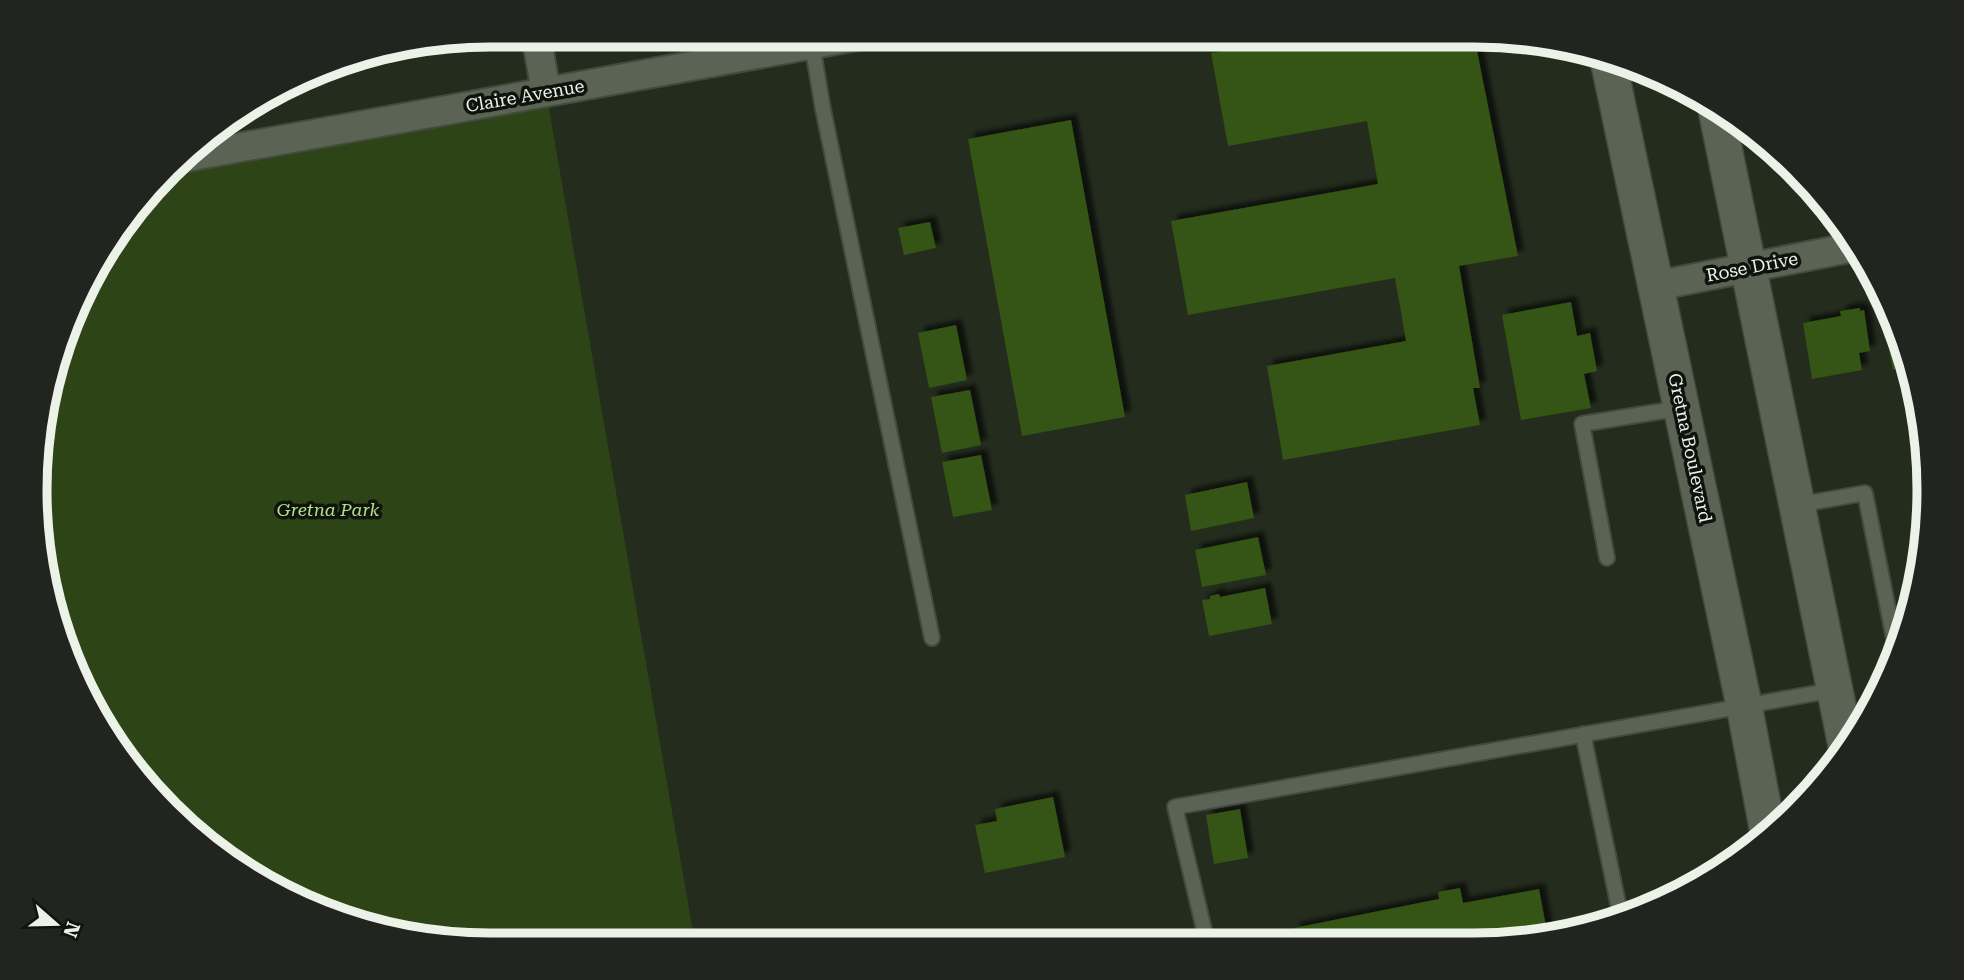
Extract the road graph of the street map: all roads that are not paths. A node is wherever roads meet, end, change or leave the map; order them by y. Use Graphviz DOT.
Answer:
graph roads {
  1 [pos="538,47"];
  2 [pos="795,47"];
  3 [pos="813,47"];
  4 [pos="1610,69"];
  5 [pos="547,92"];
  6 [pos="1718,121"];
  7 [pos="201,154"];
  8 [pos="1845,249"];
  9 [pos="1748,268"];
  10 [pos="1655,286"];
  11 [pos="1681,408"];
  12 [pos="1797,505"];
  13 [pos="1606,558"];
  14 [pos="1893,633"];
  15 [pos="932,638"];
  16 [pos="1835,689"];
  17 [pos="1744,705"];
  18 [pos="1846,730"];
  19 [pos="1583,734"];
  20 [pos="1766,823"];
  21 [pos="1620,908"];
  22 [pos="1205,933"];
  1 -- 5 [label="street"];
  2 -- 5 [label="street, Claire Avenue"];
  3 -- 15 [label="lane"];
  4 -- 10 [label="street, Gretna Boulevard"];
  5 -- 7 [label="street, Claire Avenue"];
  6 -- 9 [label="street"];
  8 -- 9 [label="street, Rose Drive"];
  9 -- 10 [label="street, Rose Drive"];
  9 -- 12 [label="street"];
  10 -- 11 [label="street, Gretna Boulevard"];
  11 -- 13 [label="lane"];
  11 -- 17 [label="street, Gretna Boulevard"];
  12 -- 14 [label="lane"];
  12 -- 16 [label="street"];
  16 -- 17 [label="lane"];
  16 -- 18 [label="street"];
  17 -- 19 [label="lane"];
  17 -- 20 [label="street, Gretna Boulevard"];
  19 -- 21 [label="lane"];
  19 -- 22 [label="lane"];
}
